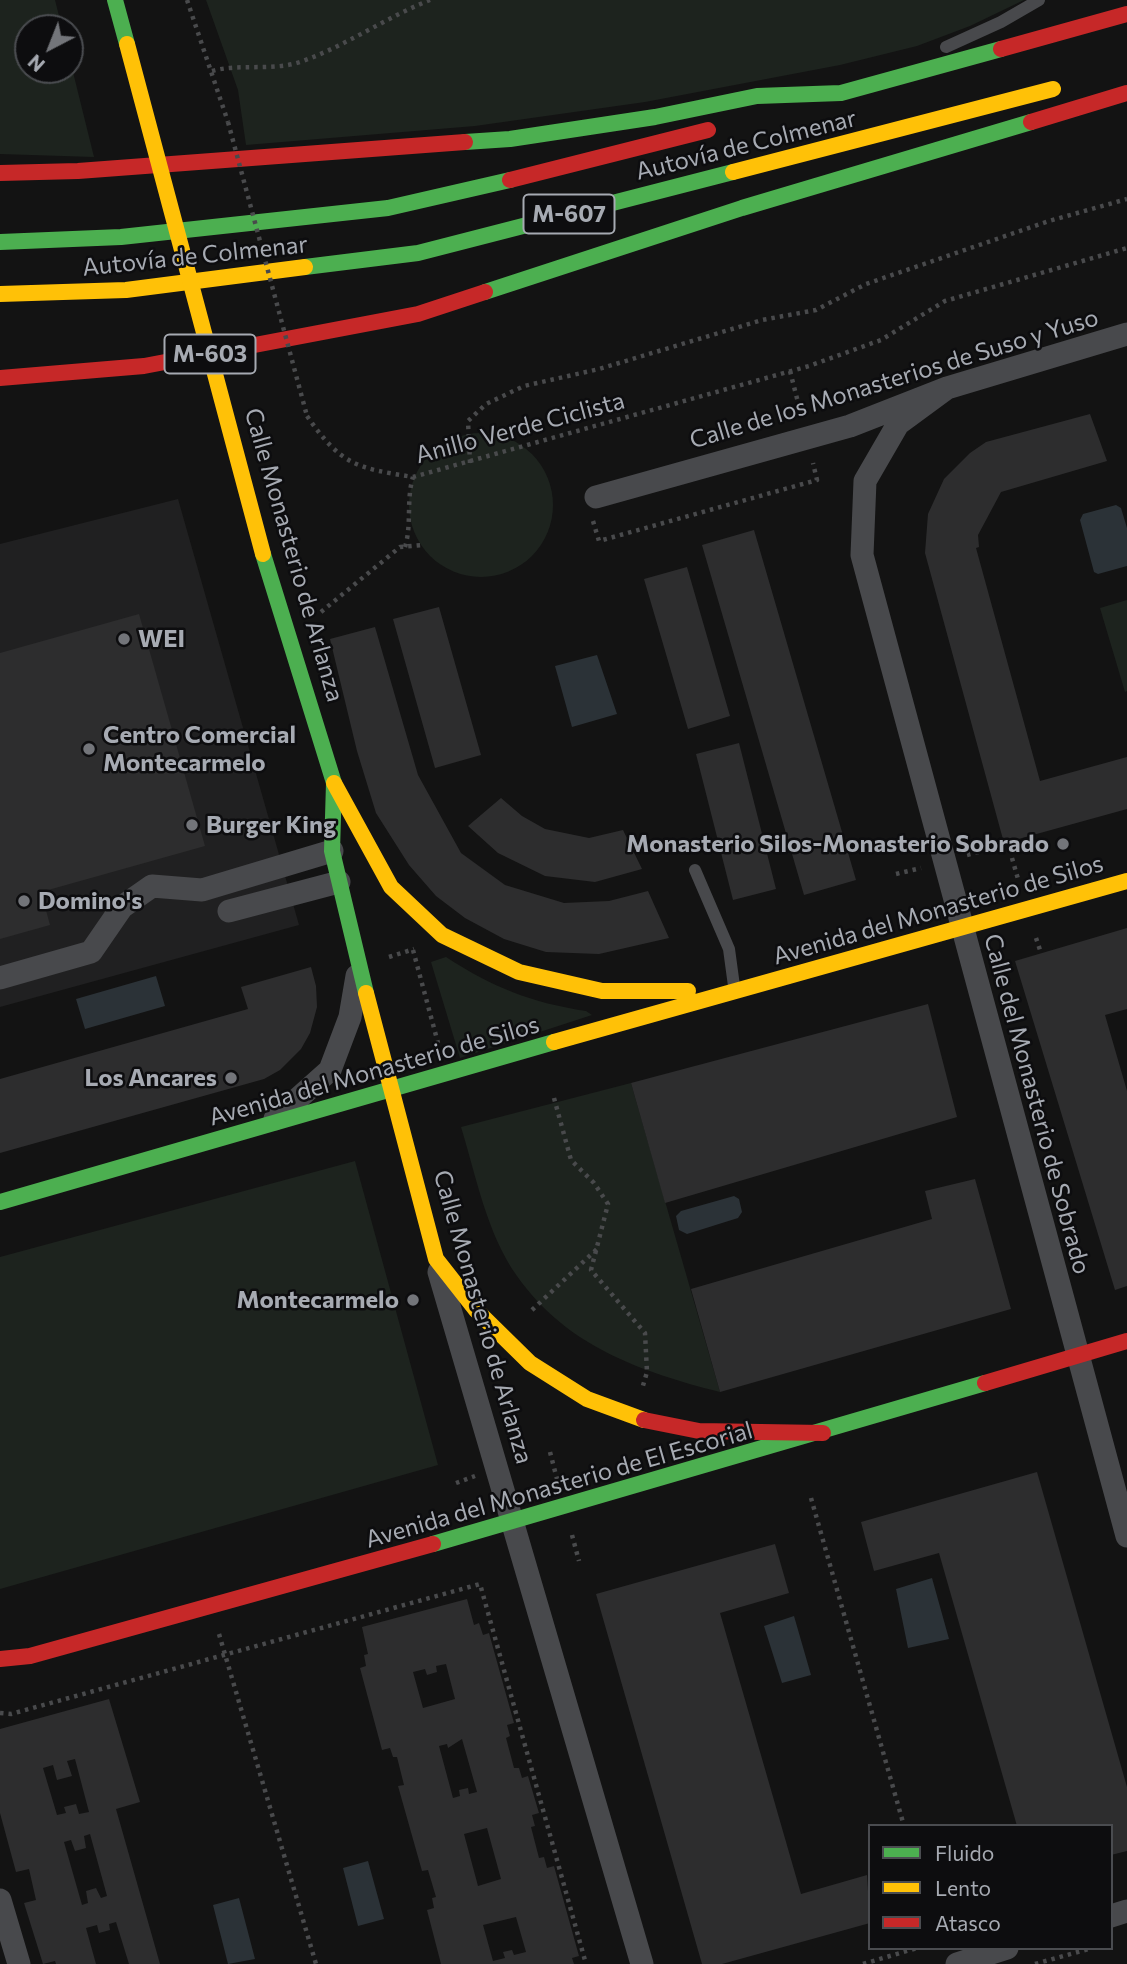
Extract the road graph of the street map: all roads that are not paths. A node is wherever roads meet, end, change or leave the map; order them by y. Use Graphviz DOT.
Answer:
graph roads {
  1 [pos="115,0"];
  2 [pos="1040,0"];
  3 [pos="1127,14"];
  4 [pos="1073,84"];
  5 [pos="841,93"];
  6 [pos="1127,93"];
  7 [pos="775,111"];
  8 [pos="722,126"];
  9 [pos="0,173"];
  10 [pos="0,242"];
  11 [pos="0,295"];
  12 [pos="1127,334"];
  13 [pos="0,378"];
  14 [pos="947,388"];
  15 [pos="593,504"];
  16 [pos="334,783"];
  17 [pos="332,851"];
  18 [pos="695,870"];
  19 [pos="1127,881"];
  20 [pos="339,882"];
  21 [pos="229,911"];
  22 [pos="962,925"];
  23 [pos="359,966"];
  24 [pos="0,978"];
  25 [pos="760,983"];
  26 [pos="734,986"];
  27 [pos="390,1090"];
  28 [pos="270,1124"];
  29 [pos="0,1202"];
  30 [pos="436,1259"];
  31 [pos="1127,1341"];
  32 [pos="1078,1355"];
  33 [pos="822,1433"];
  34 [pos="514,1522"];
  35 [pos="1127,1536"];
  36 [pos="0,1659"];
  37 [pos="0,1900"];
  38 [pos="1001,1950"];
  39 [pos="19,1964"];
  40 [pos="642,1964"];
  41 [pos="957,1964"];
  1 -- 16 [label="main road, Calle Monasterio de Arlanza, bridge"];
  2 -- 5 [label="lane"];
  3 -- 5 [label="main road"];
  4 -- 11 [label="main road, Autovía de Colmenar / M-607"];
  5 -- 7 [label="main road, Autovía de Colmenar"];
  5 -- 9 [label="main road"];
  6 -- 13 [label="main road, M-603"];
  8 -- 10 [label="main road, Autovía de Colmenar / M-607"];
  12 -- 14 [label="street, Calle de los Monasterios de Suso y Yuso"];
  14 -- 15 [label="street, Calle de los Monasterios de Suso y Yuso"];
  14 -- 22 [label="street, Calle del Monasterio de Sobrado"];
  16 -- 17 [label="main road, Calle Monasterio de Arlanza"];
  16 -- 26 [label="main road, Avenida del Monasterio de Silos"];
  17 -- 20 [label="main road, Calle Monasterio de Arlanza"];
  17 -- 24 [label="street"];
  18 -- 26 [label="lane"];
  19 -- 22 [label="main road, Avenida del Monasterio de Silos"];
  20 -- 21 [label="street"];
  20 -- 23 [label="main road, Calle Monasterio de Arlanza"];
  22 -- 25 [label="main road, Avenida del Monasterio de Silos"];
  22 -- 32 [label="street, Calle del Monasterio de Sobrado"];
  23 -- 27 [label="main road, Calle Monasterio de Arlanza"];
  23 -- 28 [label="street, Calle Monasterio de Arlanza"];
  25 -- 26 [label="main road, Avenida del Monasterio de Silos"];
  25 -- 27 [label="main road, Avenida del Monasterio de Silos"];
  27 -- 28 [label="main road, Avenida del Monasterio de Silos"];
  27 -- 30 [label="main road, Calle Monasterio de Arlanza"];
  28 -- 29 [label="main road, Avenida del Monasterio de Silos"];
  30 -- 33 [label="main road"];
  30 -- 34 [label="street, Calle Monasterio de Arlanza"];
  31 -- 32 [label="main road, Avenida del Monasterio de El Escorial"];
  32 -- 33 [label="main road, Avenida del Monasterio de El Escorial"];
  32 -- 35 [label="street, Calle del Monasterio de Sobrado"];
  33 -- 34 [label="main road, Avenida del Monasterio de El Escorial"];
  34 -- 36 [label="main road, Avenida del Monasterio de El Escorial"];
  34 -- 40 [label="street, Calle Monasterio de Arlanza"];
  37 -- 39 [label="street"];
  38 -- 41 [label="street"];
}
